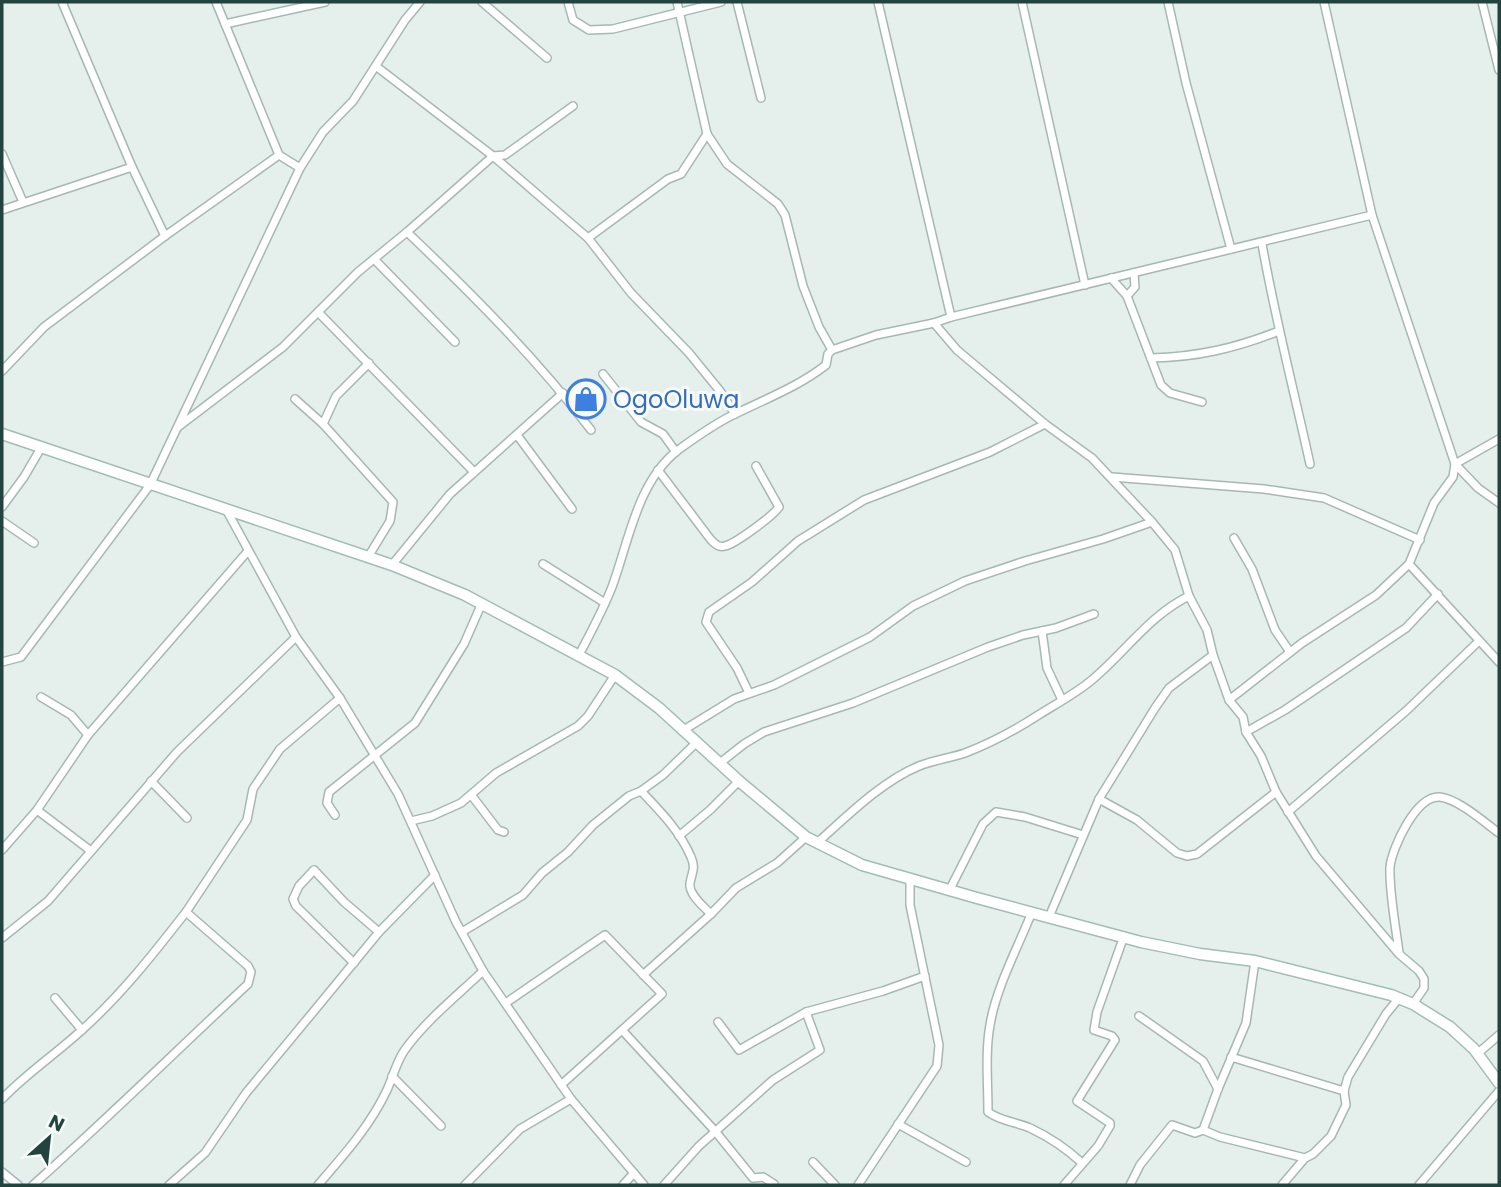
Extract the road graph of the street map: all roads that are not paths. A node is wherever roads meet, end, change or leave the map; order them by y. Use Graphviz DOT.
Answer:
graph roads {
  1 [pos="61,2"];
  2 [pos="216,2"];
  3 [pos="326,2"];
  4 [pos="420,2"];
  5 [pos="482,2"];
  6 [pos="568,2"];
  7 [pos="677,2"];
  8 [pos="721,2"];
  9 [pos="737,2"];
  10 [pos="878,2"];
  11 [pos="1022,2"];
  12 [pos="1168,2"];
  13 [pos="1324,2"];
  14 [pos="1482,2"];
  15 [pos="679,12"];
  16 [pos="225,24"];
  17 [pos="547,58"];
  18 [pos="377,66"];
  19 [pos="1499,70"];
  20 [pos="761,98"];
  21 [pos="573,106"];
  22 [pos="707,134"];
  23 [pos="2,154"];
  24 [pos="279,155"];
  25 [pos="494,156"];
  26 [pos="132,167"];
  27 [pos="300,168"];
  28 [pos="23,202"];
  29 [pos="2,210"];
  30 [pos="1372,215"];
  31 [pos="407,232"];
  32 [pos="165,236"];
  33 [pos="588,238"];
  34 [pos="1262,244"];
  35 [pos="1231,249"];
  36 [pos="374,259"];
  37 [pos="1133,273"];
  38 [pos="1111,278"];
  39 [pos="1085,285"];
  40 [pos="1127,296"];
  41 [pos="318,312"];
  42 [pos="951,317"];
  43 [pos="934,323"];
  44 [pos="1279,331"];
  45 [pos="454,342"];
  46 [pos="832,350"];
  47 [pos="1151,358"];
  48 [pos="369,363"];
  49 [pos="2,371"];
  50 [pos="603,374"];
  51 [pos="563,393"];
  52 [pos="295,399"];
  53 [pos="1202,402"];
  54 [pos="734,414"];
  55 [pos="323,424"];
  56 [pos="1045,424"];
  57 [pos="177,427"];
  58 [pos="591,430"];
  59 [pos="2,434"];
  60 [pos="517,435"];
  61 [pos="1499,439"];
  62 [pos="41,447"];
  63 [pos="676,452"];
  64 [pos="1310,464"];
  65 [pos="1455,464"];
  66 [pos="756,466"];
  67 [pos="658,470"];
  68 [pos="474,472"];
  69 [pos="1111,477"];
  70 [pos="150,485"];
  71 [pos="1499,503"];
  72 [pos="2,506"];
  73 [pos="572,509"];
  74 [pos="227,511"];
  75 [pos="2,521"];
  76 [pos="1152,522"];
  77 [pos="1234,538"];
  78 [pos="1420,540"];
  79 [pos="34,543"];
  80 [pos="248,551"];
  81 [pos="368,556"];
  82 [pos="542,564"];
  83 [pos="1409,564"];
  84 [pos="392,565"];
  85 [pos="1437,594"];
  86 [pos="1189,596"];
  87 [pos="482,603"];
  88 [pos="605,603"];
  89 [pos="1094,614"];
  90 [pos="1042,631"];
  91 [pos="296,637"];
  92 [pos="1479,641"];
  93 [pos="1290,652"];
  94 [pos="579,654"];
  95 [pos="1213,655"];
  96 [pos="2,662"];
  97 [pos="1499,662"];
  98 [pos="615,675"];
  99 [pos="749,693"];
  100 [pos="41,697"];
  101 [pos="340,698"];
  102 [pos="1062,700"];
  103 [pos="1229,700"];
  104 [pos="682,731"];
  105 [pos="1246,732"];
  106 [pos="88,735"];
  107 [pos="697,742"];
  108 [pos="375,753"];
  109 [pos="720,763"];
  110 [pos="151,781"];
  111 [pos="739,781"];
  112 [pos="641,791"];
  113 [pos="1276,792"];
  114 [pos="472,796"];
  115 [pos="1099,799"];
  116 [pos="37,810"];
  117 [pos="1288,812"];
  118 [pos="335,815"];
  119 [pos="187,818"];
  120 [pos="411,821"];
  121 [pos="503,832"];
  122 [pos="1499,833"];
  123 [pos="1083,835"];
  124 [pos="680,836"];
  125 [pos="806,837"];
  126 [pos="817,843"];
  127 [pos="2,850"];
  128 [pos="91,851"];
  129 [pos="435,875"];
  130 [pos="910,879"];
  131 [pos="950,889"];
  132 [pos="186,912"];
  133 [pos="1032,912"];
  134 [pos="711,914"];
  135 [pos="1049,917"];
  136 [pos="379,932"];
  137 [pos="462,932"];
  138 [pos="1124,936"];
  139 [pos="2,938"];
  140 [pos="1399,954"];
  141 [pos="1255,961"];
  142 [pos="354,963"];
  143 [pos="483,971"];
  144 [pos="643,975"];
  145 [pos="925,976"];
  146 [pos="55,998"];
  147 [pos="1399,998"];
  148 [pos="507,1002"];
  149 [pos="1413,1004"];
  150 [pos="806,1012"];
  151 [pos="1139,1016"];
  152 [pos="718,1022"];
  153 [pos="82,1030"];
  154 [pos="622,1030"];
  155 [pos="1499,1035"];
  156 [pos="1477,1054"];
  157 [pos="1231,1057"];
  158 [pos="392,1076"];
  159 [pos="1499,1083"];
  160 [pos="561,1085"];
  161 [pos="1218,1089"];
  162 [pos="1499,1090"];
  163 [pos="1344,1091"];
  164 [pos="2,1099"];
  165 [pos="571,1099"];
  166 [pos="898,1124"];
  167 [pos="441,1126"];
  168 [pos="1203,1130"];
  169 [pos="715,1131"];
  170 [pos="1305,1158"];
  171 [pos="813,1162"];
  172 [pos="966,1162"];
  173 [pos="1082,1163"];
  174 [pos="2,1172"];
  175 [pos="634,1173"];
  176 [pos="774,1184"];
  177 [pos="18,1185"];
  178 [pos="33,1185"];
  179 [pos="169,1185"];
  180 [pos="318,1185"];
  181 [pos="465,1185"];
  182 [pos="623,1185"];
  183 [pos="644,1185"];
  184 [pos="664,1185"];
  185 [pos="835,1185"];
  186 [pos="858,1185"];
  187 [pos="1065,1185"];
  188 [pos="1130,1185"];
  189 [pos="1282,1185"];
  190 [pos="1419,1185"];
  1 -- 26 [label="street"];
  2 -- 16 [label="street"];
  3 -- 16 [label="street"];
  4 -- 18 [label="street"];
  5 -- 17 [label="street"];
  6 -- 15 [label="street"];
  7 -- 15 [label="street"];
  8 -- 15 [label="street"];
  9 -- 20 [label="street"];
  10 -- 42 [label="street"];
  11 -- 39 [label="street"];
  12 -- 35 [label="street"];
  13 -- 30 [label="street"];
  14 -- 19 [label="street"];
  15 -- 22 [label="street"];
  16 -- 24 [label="street"];
  18 -- 25 [label="street"];
  18 -- 27 [label="street"];
  21 -- 25 [label="street"];
  22 -- 33 [label="street"];
  22 -- 46 [label="street"];
  23 -- 28 [label="street"];
  24 -- 27 [label="street"];
  24 -- 32 [label="street"];
  25 -- 31 [label="street"];
  25 -- 33 [label="street"];
  26 -- 28 [label="street"];
  26 -- 32 [label="street"];
  27 -- 57 [label="street"];
  28 -- 29 [label="street"];
  30 -- 34 [label="street"];
  30 -- 65 [label="street"];
  31 -- 36 [label="street"];
  31 -- 51 [label="street"];
  32 -- 49 [label="street"];
  33 -- 54 [label="street"];
  34 -- 35 [label="street"];
  34 -- 44 [label="street"];
  35 -- 37 [label="street"];
  36 -- 41 [label="street"];
  36 -- 45 [label="street"];
  37 -- 38 [label="street"];
  37 -- 40 [label="street"];
  38 -- 39 [label="street"];
  38 -- 40 [label="street"];
  39 -- 42 [label="street"];
  40 -- 47 [label="street"];
  41 -- 48 [label="street"];
  41 -- 57 [label="street"];
  42 -- 43 [label="street"];
  43 -- 46 [label="street"];
  43 -- 56 [label="street"];
  44 -- 47 [label="street"];
  44 -- 64 [label="street"];
  46 -- 54 [label="street"];
  47 -- 53 [label="street"];
  48 -- 55 [label="street"];
  48 -- 68 [label="street"];
  50 -- 63 [label="street"];
  51 -- 58 [label="street"];
  51 -- 60 [label="street"];
  52 -- 55 [label="street"];
  54 -- 63 [label="street"];
  55 -- 81 [label="street"];
  56 -- 69 [label="street"];
  56 -- 99 [label="street"];
  57 -- 70 [label="street"];
  59 -- 62 [label="street"];
  60 -- 68 [label="street"];
  60 -- 73 [label="street"];
  61 -- 65 [label="street"];
  62 -- 70 [label="street"];
  62 -- 72 [label="street"];
  63 -- 67 [label="street"];
  65 -- 71 [label="street"];
  65 -- 78 [label="street"];
  66 -- 67 [label="street"];
  67 -- 88 [label="street"];
  68 -- 84 [label="street"];
  69 -- 76 [label="street"];
  69 -- 78 [label="street"];
  70 -- 74 [label="street"];
  70 -- 96 [label="street"];
  74 -- 80 [label="street"];
  74 -- 81 [label="street"];
  75 -- 79 [label="street"];
  76 -- 86 [label="street"];
  76 -- 99 [label="street"];
  77 -- 93 [label="street"];
  78 -- 83 [label="street"];
  80 -- 91 [label="street"];
  80 -- 106 [label="street"];
  81 -- 84 [label="street"];
  82 -- 88 [label="street"];
  83 -- 85 [label="street"];
  83 -- 93 [label="street"];
  84 -- 87 [label="street"];
  85 -- 92 [label="street"];
  85 -- 105 [label="street"];
  86 -- 95 [label="street"];
  86 -- 102 [label="street"];
  87 -- 94 [label="street"];
  87 -- 108 [label="street"];
  88 -- 94 [label="street"];
  89 -- 90 [label="street"];
  90 -- 102 [label="street"];
  90 -- 109 [label="street"];
  91 -- 101 [label="street"];
  91 -- 110 [label="street"];
  92 -- 97 [label="street"];
  92 -- 117 [label="street"];
  93 -- 103 [label="street"];
  94 -- 98 [label="street"];
  95 -- 103 [label="street"];
  95 -- 115 [label="street"];
  98 -- 104 [label="street"];
  98 -- 114 [label="street"];
  99 -- 104 [label="street"];
  100 -- 106 [label="street"];
  101 -- 108 [label="street"];
  101 -- 132 [label="street"];
  102 -- 126 [label="street"];
  103 -- 105 [label="street"];
  104 -- 107 [label="street"];
  105 -- 113 [label="street"];
  106 -- 116 [label="street"];
  107 -- 109 [label="street"];
  107 -- 112 [label="street"];
  108 -- 118 [label="street"];
  108 -- 120 [label="street"];
  109 -- 111 [label="street"];
  110 -- 119 [label="street"];
  110 -- 128 [label="street"];
  111 -- 124 [label="street"];
  111 -- 125 [label="street"];
  112 -- 124 [label="street"];
  112 -- 137 [label="street"];
  113 -- 115 [label="street"];
  113 -- 117 [label="street"];
  114 -- 120 [label="street"];
  114 -- 121 [label="street"];
  115 -- 123 [label="street"];
  116 -- 127 [label="street"];
  116 -- 128 [label="street"];
  117 -- 140 [label="street"];
  120 -- 129 [label="street"];
  122 -- 140 [label="street"];
  123 -- 131 [label="street"];
  123 -- 135 [label="street"];
  124 -- 134 [label="street"];
  125 -- 126 [label="street"];
  125 -- 134 [label="street"];
  126 -- 130 [label="street"];
  128 -- 139 [label="street"];
  129 -- 136 [label="street"];
  129 -- 137 [label="street"];
  130 -- 131 [label="street"];
  130 -- 145 [label="street"];
  131 -- 133 [label="street"];
  132 -- 153 [label="street"];
  132 -- 178 [label="street"];
  133 -- 135 [label="street"];
  133 -- 173 [label="street"];
  134 -- 144 [label="street"];
  135 -- 138 [label="street"];
  136 -- 142 [label="street"];
  136 -- 142 [label="street"];
  137 -- 143 [label="street"];
  138 -- 141 [label="street"];
  138 -- 173 [label="street"];
  140 -- 149 [label="street"];
  141 -- 147 [label="street"];
  141 -- 157 [label="street"];
  142 -- 179 [label="street"];
  143 -- 148 [label="street"];
  143 -- 158 [label="street"];
  144 -- 148 [label="street"];
  144 -- 154 [label="street"];
  145 -- 150 [label="street"];
  145 -- 166 [label="street"];
  146 -- 153 [label="street"];
  147 -- 149 [label="street"];
  147 -- 163 [label="street"];
  148 -- 160 [label="street"];
  149 -- 156 [label="street"];
  150 -- 152 [label="street"];
  150 -- 169 [label="street"];
  151 -- 161 [label="street"];
  153 -- 164 [label="street"];
  154 -- 160 [label="street"];
  154 -- 169 [label="street"];
  155 -- 156 [label="street"];
  156 -- 159 [label="street"];
  157 -- 161 [label="street"];
  157 -- 163 [label="street"];
  158 -- 167 [label="street"];
  158 -- 180 [label="street"];
  160 -- 165 [label="street"];
  161 -- 168 [label="street"];
  162 -- 190 [label="street"];
  163 -- 170 [label="street"];
  165 -- 175 [label="street"];
  165 -- 181 [label="street"];
  166 -- 172 [label="street"];
  166 -- 186 [label="street"];
  168 -- 170 [label="street"];
  168 -- 188 [label="street"];
  169 -- 176 [label="street"];
  169 -- 184 [label="street"];
  170 -- 189 [label="street"];
  171 -- 185 [label="street"];
  173 -- 187 [label="street"];
  174 -- 177 [label="street"];
  175 -- 182 [label="street"];
  175 -- 183 [label="street"];
}
